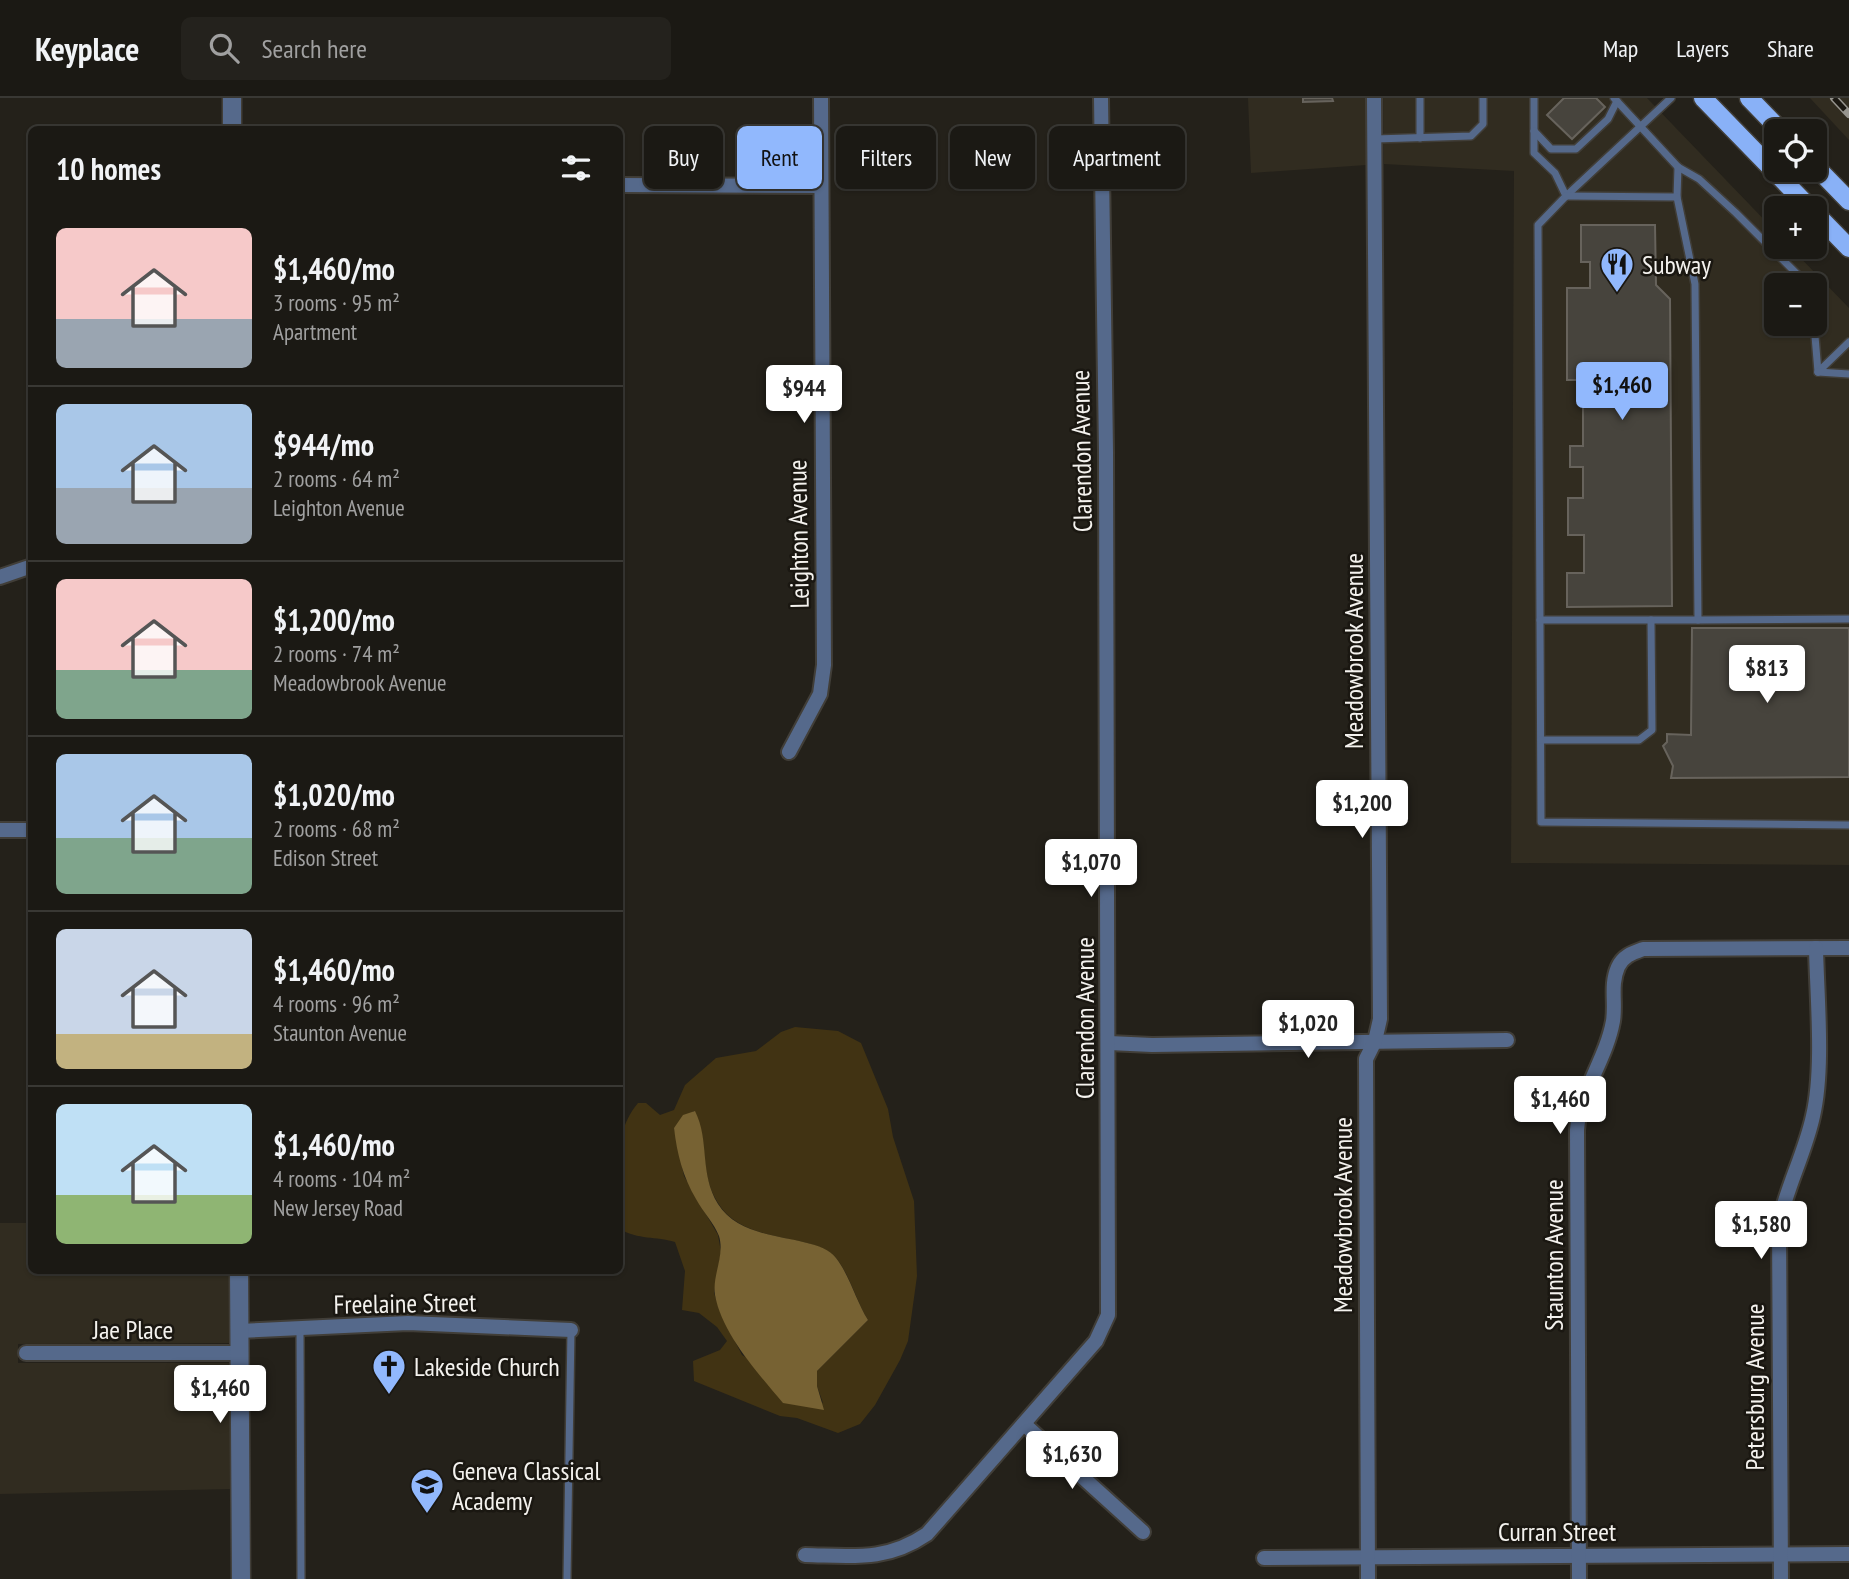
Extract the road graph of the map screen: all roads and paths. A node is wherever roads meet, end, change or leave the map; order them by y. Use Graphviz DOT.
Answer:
graph roads {
  1 [pos="232,98"];
  2 [pos="821,98"];
  3 [pos="1101,98"];
  4 [pos="1374,98"];
  5 [pos="1420,98"];
  6 [pos="1483,98"];
  7 [pos="1534,98"];
  8 [pos="1671,98"];
  9 [pos="1703,98"];
  10 [pos="1749,98"];
  11 [pos="1616,99"];
  12 [pos="1769,119"];
  13 [pos="232,126"];
  14 [pos="821,126"];
  15 [pos="1642,127"];
  16 [pos="1534,130"];
  17 [pos="1420,138"];
  18 [pos="1375,139"];
  19 [pos="1678,167"];
  20 [pos="1827,178"];
  21 [pos="623,185"];
  22 [pos="737,186"];
  23 [pos="821,189"];
  24 [pos="1798,196"];
  25 [pos="1566,197"];
  26 [pos="1678,197"];
  27 [pos="1849,201"];
  28 [pos="1827,225"];
  29 [pos="1849,248"];
  30 [pos="1796,273"];
  31 [pos="1815,336"];
  32 [pos="1849,342"];
  33 [pos="1818,372"];
  34 [pos="1849,374"];
  35 [pos="28,567"];
  36 [pos="0,577"];
  37 [pos="1849,619"];
  38 [pos="1540,620"];
  39 [pos="1651,620"];
  40 [pos="1698,620"];
  41 [pos="1541,740"];
  42 [pos="789,752"];
  43 [pos="1849,825"];
  44 [pos="0,830"];
  45 [pos="28,830"];
  46 [pos="1816,948"];
  47 [pos="1849,948"];
  48 [pos="1507,1040"];
  49 [pos="1375,1041"];
  50 [pos="1109,1043"];
  51 [pos="239,1274"];
  52 [pos="300,1329"];
  53 [pos="571,1330"];
  54 [pos="239,1331"];
  55 [pos="26,1353"];
  56 [pos="239,1353"];
  57 [pos="1024,1424"];
  58 [pos="1143,1532"];
  59 [pos="1849,1554"];
  60 [pos="805,1555"];
  61 [pos="1781,1555"];
  62 [pos="1579,1556"];
  63 [pos="1368,1557"];
  64 [pos="1264,1558"];
  65 [pos="241,1579"];
  66 [pos="301,1579"];
  67 [pos="567,1579"];
  68 [pos="1368,1579"];
  69 [pos="1579,1579"];
  70 [pos="1781,1579"];
  1 -- 13 [label="street"];
  2 -- 14 [label="street, Leighton Avenue"];
  3 -- 50 [label="street, Clarendon Avenue"];
  4 -- 18 [label="street, Meadowbrook Avenue"];
  5 -- 17 [label="lane"];
  6 -- 17 [label="lane"];
  7 -- 16 [label="lane"];
  8 -- 15 [label="lane"];
  9 -- 24 [label="main road"];
  10 -- 12 [label="main road"];
  11 -- 15 [label="lane"];
  11 -- 16 [label="lane"];
  15 -- 19 [label="lane"];
  15 -- 25 [label="lane"];
  16 -- 25 [label="lane"];
  17 -- 18 [label="lane"];
  18 -- 49 [label="street, Meadowbrook Avenue"];
  19 -- 26 [label="lane"];
  19 -- 30 [label="lane"];
  20 -- 27 [label="main road"];
  21 -- 22 [label="street"];
  23 -- 42 [label="street, Leighton Avenue"];
  25 -- 26 [label="lane"];
  25 -- 38 [label="lane"];
  26 -- 40 [label="lane"];
  28 -- 29 [label="main road"];
  31 -- 33 [label="lane"];
  32 -- 33 [label="lane"];
  33 -- 34 [label="lane"];
  35 -- 36 [label="street"];
  37 -- 40 [label="lane"];
  38 -- 39 [label="lane"];
  38 -- 41 [label="lane"];
  39 -- 40 [label="lane"];
  39 -- 41 [label="lane"];
  41 -- 43 [label="lane"];
  44 -- 45 [label="street"];
  46 -- 47 [label="street, Staunton Avenue"];
  46 -- 61 [label="street, Petersburg Avenue"];
  46 -- 62 [label="street, Staunton Avenue"];
  48 -- 49 [label="street"];
  49 -- 50 [label="street"];
  49 -- 63 [label="street, Meadowbrook Avenue"];
  50 -- 57 [label="street, Clarendon Avenue"];
  51 -- 54 [label="street"];
  52 -- 53 [label="street, Freelaine Street"];
  52 -- 54 [label="street, Freelaine Street"];
  52 -- 66 [label="lane"];
  53 -- 67 [label="lane"];
  54 -- 56 [label="street"];
  55 -- 56 [label="street, Jae Place"];
  56 -- 65 [label="street"];
  57 -- 58 [label="street"];
  57 -- 60 [label="street, Clarendon Avenue"];
  59 -- 61 [label="street, Curran Street"];
  61 -- 62 [label="street, Curran Street"];
  61 -- 70 [label="street, Petersburg Avenue"];
  62 -- 63 [label="street, Curran Street"];
  62 -- 69 [label="street, Staunton Avenue"];
  63 -- 64 [label="street, Curran Street"];
  63 -- 68 [label="street, Meadowbrook Avenue"];
}
